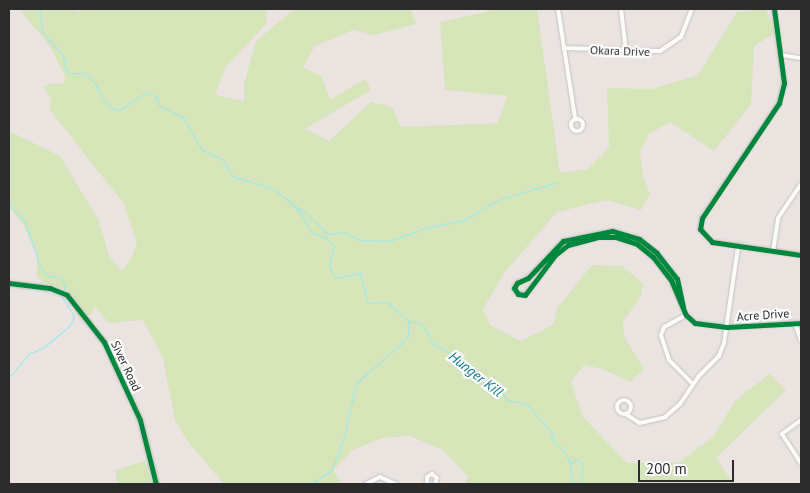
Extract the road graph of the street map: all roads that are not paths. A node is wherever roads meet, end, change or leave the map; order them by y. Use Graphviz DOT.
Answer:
graph roads {
  1 [pos="558,9"];
  2 [pos="621,9"];
  3 [pos="692,9"];
  4 [pos="774,9"];
  5 [pos="564,48"];
  6 [pos="626,51"];
  7 [pos="781,55"];
  8 [pos="801,58"];
  9 [pos="576,117"];
  10 [pos="801,184"];
  11 [pos="587,237"];
  12 [pos="632,239"];
  13 [pos="738,247"];
  14 [pos="773,251"];
  15 [pos="549,254"];
  16 [pos="801,255"];
  17 [pos="553,258"];
  18 [pos="672,272"];
  19 [pos="668,275"];
  20 [pos="9,283"];
  21 [pos="683,308"];
  22 [pos="686,315"];
  23 [pos="795,323"];
  24 [pos="801,323"];
  25 [pos="727,327"];
  26 [pos="801,340"];
  27 [pos="693,384"];
  28 [pos="627,415"];
  29 [pos="801,420"];
  30 [pos="801,462"];
  31 [pos="156,484"];
  32 [pos="366,484"];
  33 [pos="396,484"];
  34 [pos="427,484"];
  35 [pos="435,484"];
  1 -- 5 [label="street"];
  2 -- 6 [label="street"];
  3 -- 6 [label="street, Okara Drive"];
  4 -- 7 [label="street"];
  5 -- 6 [label="street, Okara Drive"];
  5 -- 9 [label="street"];
  7 -- 8 [label="street"];
  7 -- 13 [label="street"];
  10 -- 14 [label="street"];
  11 -- 12 [label="street"];
  11 -- 15 [label="street"];
  11 -- 17 [label="street"];
  12 -- 18 [label="street"];
  12 -- 19 [label="street"];
  13 -- 14 [label="street"];
  13 -- 25 [label="street"];
  14 -- 16 [label="street"];
  15 -- 17 [label="street"];
  15 -- 17 [label="street"];
  18 -- 19 [label="street"];
  18 -- 21 [label="street"];
  19 -- 21 [label="street"];
  20 -- 31 [label="street, Siver Road"];
  21 -- 22 [label="street"];
  22 -- 25 [label="street, Acre Drive"];
  22 -- 27 [label="street"];
  23 -- 24 [label="street, Acre Drive"];
  23 -- 25 [label="street, Acre Drive"];
  23 -- 26 [label="street"];
  25 -- 27 [label="street"];
  27 -- 28 [label="street"];
  28 -- 28 [label="street"];
  29 -- 30 [label="street"];
  32 -- 33 [label="street"];
  34 -- 35 [label="street"];
}
